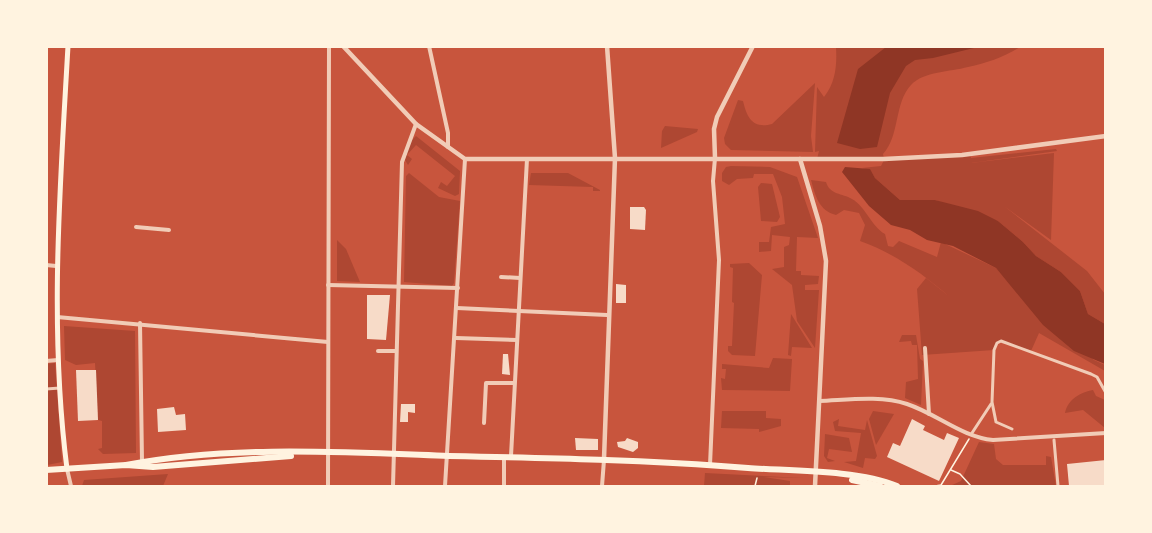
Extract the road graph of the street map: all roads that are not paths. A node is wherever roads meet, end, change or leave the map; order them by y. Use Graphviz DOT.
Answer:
graph roads {
  1 [pos="68,46"];
  2 [pos="330,46"];
  3 [pos="343,46"];
  4 [pos="429,46"];
  5 [pos="607,46"];
  6 [pos="753,46"];
  7 [pos="416,124"];
  8 [pos="1106,136"];
  9 [pos="448,147"];
  10 [pos="615,158"];
  11 [pos="715,158"];
  12 [pos="465,159"];
  13 [pos="527,159"];
  14 [pos="800,159"];
  15 [pos="136,227"];
  16 [pos="169,230"];
  17 [pos="46,265"];
  18 [pos="56,266"];
  19 [pos="501,277"];
  20 [pos="520,278"];
  21 [pos="328,285"];
  22 [pos="399,286"];
  23 [pos="458,288"];
  24 [pos="457,308"];
  25 [pos="519,312"];
  26 [pos="608,315"];
  27 [pos="56,317"];
  28 [pos="140,323"];
  29 [pos="456,338"];
  30 [pos="517,340"];
  31 [pos="328,342"];
  32 [pos="925,348"];
  33 [pos="378,351"];
  34 [pos="396,351"];
  35 [pos="58,360"];
  36 [pos="46,361"];
  37 [pos="514,384"];
  38 [pos="60,388"];
  39 [pos="46,389"];
  40 [pos="1106,393"];
  41 [pos="819,400"];
  42 [pos="992,402"];
  43 [pos="929,414"];
  44 [pos="484,423"];
  45 [pos="1012,429"];
  46 [pos="972,433"];
  47 [pos="1106,433"];
  48 [pos="1054,440"];
  49 [pos="302,453"];
  50 [pos="328,453"];
  51 [pos="394,454"];
  52 [pos="446,455"];
  53 [pos="508,456"];
  54 [pos="604,459"];
  55 [pos="142,462"];
  56 [pos="126,465"];
  57 [pos="710,465"];
  58 [pos="67,469"];
  59 [pos="46,470"];
  60 [pos="816,473"];
  61 [pos="71,486"];
  62 [pos="328,486"];
  63 [pos="393,486"];
  64 [pos="445,486"];
  65 [pos="504,486"];
  66 [pos="602,486"];
  67 [pos="815,486"];
  68 [pos="880,486"];
  69 [pos="897,486"];
  70 [pos="1058,486"];
  1 -- 18 [label="main road"];
  2 -- 21 [label="street"];
  3 -- 7 [label="street"];
  4 -- 9 [label="street"];
  5 -- 10 [label="street"];
  6 -- 11 [label="street"];
  7 -- 9 [label="street"];
  7 -- 22 [label="street"];
  8 -- 14 [label="street"];
  9 -- 12 [label="street"];
  10 -- 11 [label="street"];
  10 -- 13 [label="street"];
  10 -- 26 [label="street"];
  11 -- 14 [label="street"];
  11 -- 57 [label="street"];
  12 -- 13 [label="street"];
  12 -- 23 [label="street"];
  13 -- 20 [label="street"];
  14 -- 41 [label="street"];
  15 -- 16 [label="street"];
  17 -- 18 [label="street"];
  18 -- 27 [label="main road"];
  19 -- 20 [label="street"];
  20 -- 25 [label="street"];
  21 -- 22 [label="street"];
  21 -- 31 [label="street"];
  22 -- 23 [label="street"];
  22 -- 34 [label="street"];
  23 -- 24 [label="street"];
  24 -- 25 [label="street"];
  24 -- 29 [label="street"];
  25 -- 26 [label="street"];
  25 -- 30 [label="street"];
  26 -- 54 [label="street"];
  27 -- 28 [label="street"];
  27 -- 35 [label="main road"];
  28 -- 31 [label="street"];
  28 -- 55 [label="street"];
  29 -- 30 [label="street"];
  29 -- 52 [label="street"];
  30 -- 37 [label="street"];
  31 -- 50 [label="street"];
  32 -- 43 [label="street"];
  33 -- 34 [label="street"];
  34 -- 51 [label="street"];
  35 -- 36 [label="street"];
  35 -- 38 [label="main road"];
  37 -- 44 [label="street"];
  37 -- 53 [label="street"];
  38 -- 39 [label="street"];
  38 -- 58 [label="main road"];
  40 -- 42 [label="street"];
  41 -- 43 [label="street"];
  41 -- 60 [label="street"];
  42 -- 45 [label="street"];
  42 -- 46 [label="street"];
  43 -- 47 [label="street"];
  48 -- 70 [label="street"];
  49 -- 50 [label="main road"];
  49 -- 55 [label="main road"];
  49 -- 56 [label="main road"];
  50 -- 51 [label="main road"];
  50 -- 62 [label="street"];
  51 -- 52 [label="main road"];
  51 -- 63 [label="street"];
  52 -- 53 [label="main road"];
  52 -- 64 [label="street"];
  53 -- 54 [label="main road"];
  53 -- 65 [label="street"];
  54 -- 57 [label="main road"];
  54 -- 66 [label="street"];
  55 -- 56 [label="main road"];
  56 -- 58 [label="main road"];
  57 -- 60 [label="main road"];
  58 -- 59 [label="main road"];
  58 -- 61 [label="street"];
  60 -- 67 [label="street"];
  60 -- 68 [label="main road"];
  60 -- 69 [label="main road"];
}
